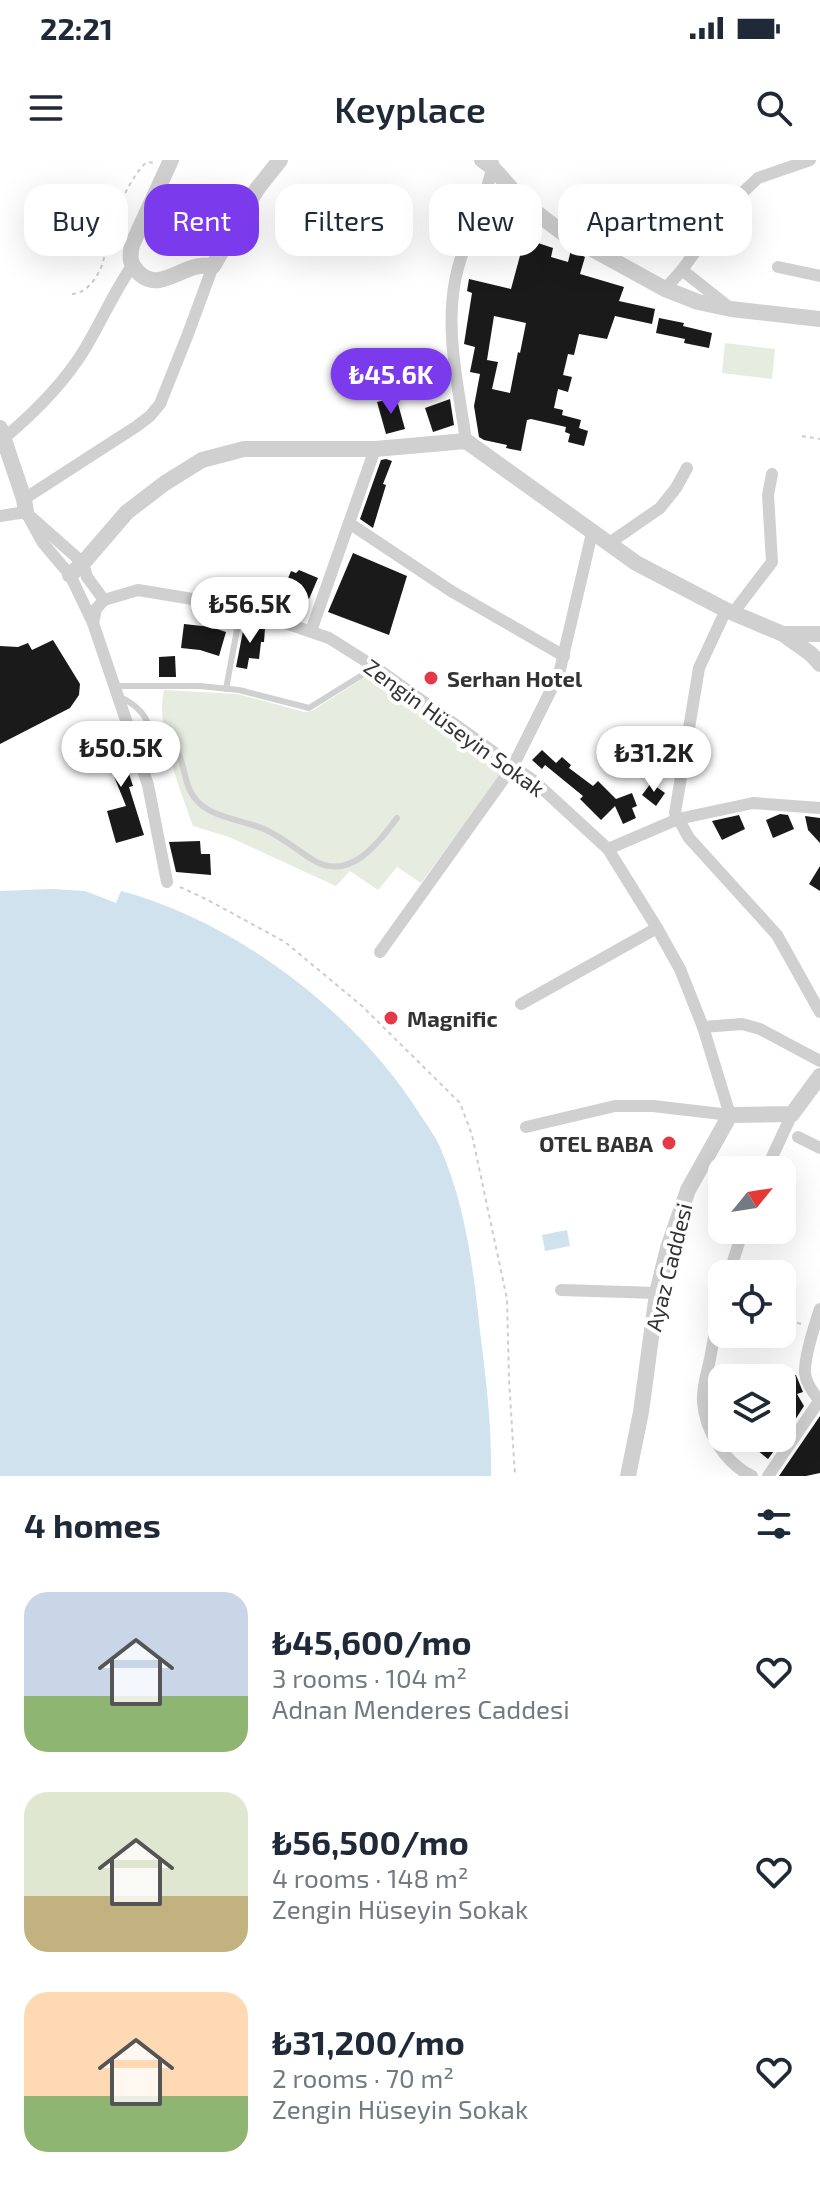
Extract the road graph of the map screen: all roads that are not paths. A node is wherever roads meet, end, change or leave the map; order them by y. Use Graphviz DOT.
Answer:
graph roads {
  1 [pos="280,160"];
  2 [pos="810,160"];
  3 [pos="489,162"];
  4 [pos="169,164"];
  5 [pos="132,266"];
  6 [pos="213,266"];
  7 [pos="778,267"];
  8 [pos="682,270"];
  9 [pos="820,276"];
  10 [pos="665,289"];
  11 [pos="731,309"];
  12 [pos="820,319"];
  13 [pos="2,433"];
  14 [pos="466,441"];
  15 [pos="375,449"];
  16 [pos="687,468"];
  17 [pos="772,474"];
  18 [pos="25,506"];
  19 [pos="0,516"];
  20 [pos="349,523"];
  21 [pos="592,533"];
  22 [pos="608,544"];
  23 [pos="77,569"];
  24 [pos="104,600"];
  25 [pos="241,608"];
  26 [pos="730,612"];
  27 [pos="93,623"];
  28 [pos="311,631"];
  29 [pos="783,634"];
  30 [pos="820,634"];
  31 [pos="564,656"];
  32 [pos="820,664"];
  33 [pos="375,667"];
  34 [pos="226,689"];
  35 [pos="117,691"];
  36 [pos="513,766"];
  37 [pos="820,808"];
  38 [pos="397,818"];
  39 [pos="678,819"];
  40 [pos="608,849"];
  41 [pos="167,882"];
  42 [pos="657,928"];
  43 [pos="380,952"];
  44 [pos="521,1004"];
  45 [pos="820,1012"];
  46 [pos="703,1027"];
  47 [pos="820,1061"];
  48 [pos="820,1076"];
  49 [pos="792,1114"];
  50 [pos="730,1115"];
  51 [pos="526,1127"];
  52 [pos="798,1137"];
  53 [pos="820,1148"];
  54 [pos="772,1156"];
  55 [pos="561,1290"];
  56 [pos="657,1293"];
  57 [pos="820,1309"];
  58 [pos="712,1348"];
  59 [pos="820,1401"];
  60 [pos="732,1472"];
  61 [pos="628,1476"];
  62 [pos="752,1476"];
  63 [pos="768,1476"];
  1 -- 6 [label="street"];
  2 -- 8 [label="street"];
  3 -- 10 [label="street"];
  3 -- 14 [label="street"];
  4 -- 5 [label="street"];
  5 -- 6 [label="street"];
  5 -- 13 [label="street"];
  6 -- 18 [label="street"];
  7 -- 9 [label="street"];
  8 -- 10 [label="street"];
  8 -- 11 [label="street"];
  10 -- 11 [label="street"];
  11 -- 12 [label="street"];
  13 -- 18 [label="street"];
  14 -- 15 [label="street"];
  14 -- 21 [label="street"];
  15 -- 20 [label="street"];
  15 -- 23 [label="street"];
  16 -- 22 [label="street"];
  17 -- 26 [label="street"];
  18 -- 19 [label="street"];
  18 -- 23 [label="street"];
  20 -- 28 [label="street"];
  20 -- 31 [label="street"];
  21 -- 22 [label="street"];
  21 -- 31 [label="street"];
  22 -- 26 [label="street"];
  23 -- 24 [label="street"];
  23 -- 27 [label="street"];
  24 -- 25 [label="street, Zengin Hüseyin Sokak"];
  24 -- 27 [label="street"];
  25 -- 28 [label="street, Zengin Hüseyin Sokak"];
  25 -- 34 [label="lane"];
  26 -- 29 [label="street"];
  26 -- 39 [label="street"];
  27 -- 35 [label="street"];
  28 -- 33 [label="street, Zengin Hüseyin Sokak"];
  29 -- 30 [label="street"];
  29 -- 32 [label="street"];
  31 -- 36 [label="street"];
  33 -- 34 [label="lane"];
  33 -- 36 [label="street, Zengin Hüseyin Sokak"];
  34 -- 35 [label="lane"];
  35 -- 38 [label="lane"];
  35 -- 41 [label="street"];
  36 -- 40 [label="street, Zengin Hüseyin Sokak"];
  36 -- 43 [label="street"];
  37 -- 39 [label="street"];
  39 -- 40 [label="street"];
  39 -- 45 [label="street"];
  40 -- 42 [label="street, Zengin Hüseyin Sokak"];
  42 -- 44 [label="street"];
  42 -- 46 [label="street, Zengin Hüseyin Sokak"];
  46 -- 47 [label="street"];
  46 -- 50 [label="street, Zengin Hüseyin Sokak"];
  48 -- 49 [label="street"];
  49 -- 50 [label="street"];
  49 -- 54 [label="street"];
  50 -- 51 [label="street"];
  50 -- 56 [label="street, Ayaz Caddesi"];
  52 -- 53 [label="street"];
  55 -- 56 [label="street"];
  56 -- 61 [label="street, Ayaz Caddesi"];
  57 -- 59 [label="street"];
  58 -- 60 [label="street"];
  59 -- 63 [label="street"];
  60 -- 62 [label="street"];
}
